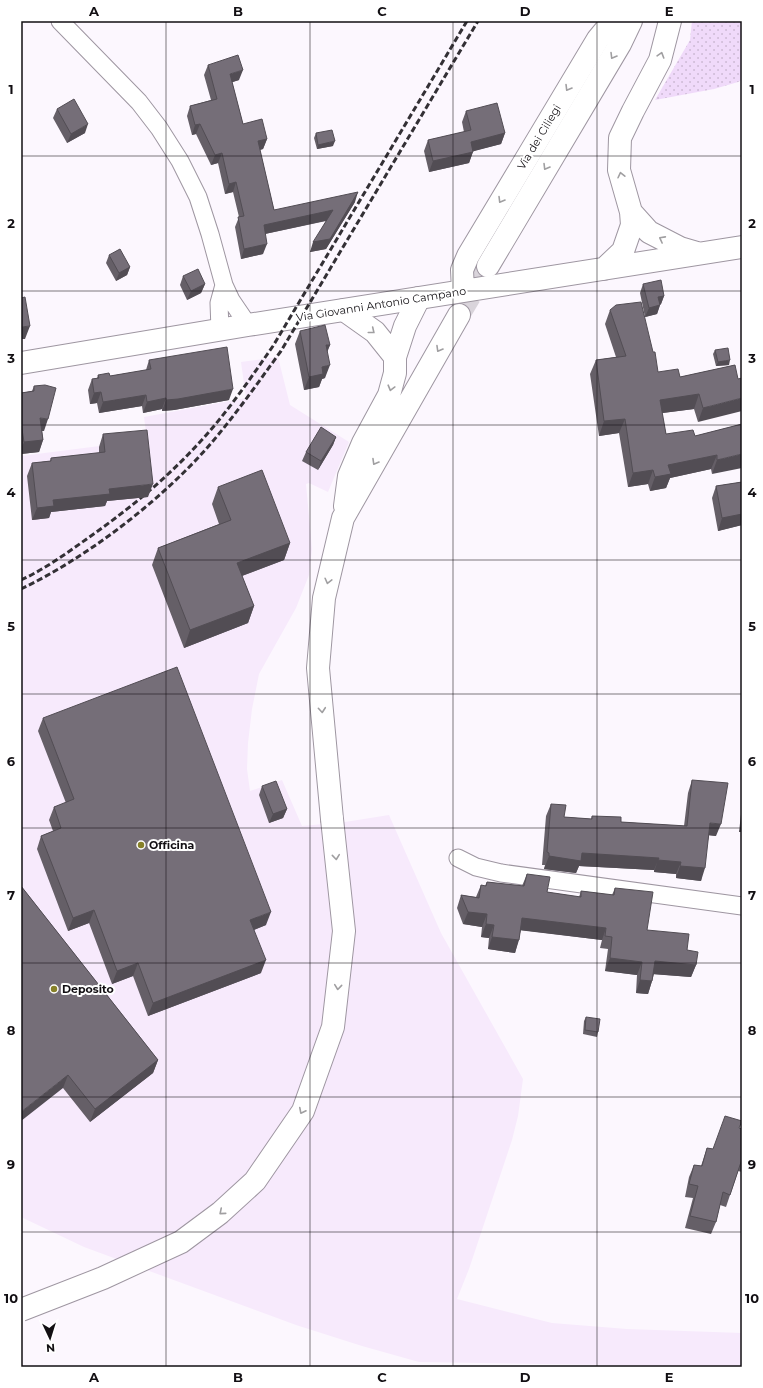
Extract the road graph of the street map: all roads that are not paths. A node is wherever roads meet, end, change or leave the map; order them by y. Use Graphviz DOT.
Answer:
graph roads {
  1 [pos="60,21"];
  2 [pos="613,21"];
  3 [pos="631,21"];
  4 [pos="670,21"];
  5 [pos="631,212"];
  6 [pos="742,247"];
  7 [pos="698,254"];
  8 [pos="468,256"];
  9 [pos="488,266"];
  10 [pos="604,269"];
  11 [pos="224,286"];
  12 [pos="463,291"];
  13 [pos="419,298"];
  14 [pos="344,310"];
  15 [pos="459,315"];
  16 [pos="248,325"];
  17 [pos="220,330"];
  18 [pos="395,357"];
  19 [pos="21,363"];
  20 [pos="343,518"];
  21 [pos="458,858"];
  22 [pos="742,906"];
  23 [pos="21,1310"];
  1 -- 11 [label="street"];
  2 -- 8 [label="main road, Via dei Ciliegi, one-way"];
  3 -- 9 [label="main road, one-way"];
  5 -- 4 [label="main road, one-way"];
  7 -- 5 [label="main road, one-way"];
  5 -- 10 [label="main road"];
  6 -- 7 [label="main road, Via Giovanni Antonio Campano"];
  7 -- 10 [label="main road, Via Giovanni Antonio Campano"];
  8 -- 12 [label="main road, Via dei Ciliegi"];
  8 -- 13 [label="main road, Via dei Ciliegi"];
  10 -- 12 [label="main road, Via Giovanni Antonio Campano"];
  11 -- 16 [label="street"];
  11 -- 17 [label="street"];
  12 -- 13 [label="main road, Via Giovanni Antonio Campano"];
  13 -- 14 [label="main road, Via Giovanni Antonio Campano"];
  13 -- 18 [label="main road"];
  14 -- 16 [label="main road, Via Giovanni Antonio Campano"];
  14 -- 18 [label="main road, one-way"];
  15 -- 20 [label="main road, one-way"];
  16 -- 17 [label="main road, Via Giovanni Antonio Campano"];
  17 -- 19 [label="main road, Via Giovanni Antonio Campano"];
  18 -- 20 [label="main road, one-way"];
  20 -- 23 [label="main road, one-way, bridge"];
  21 -- 22 [label="street"];
}
